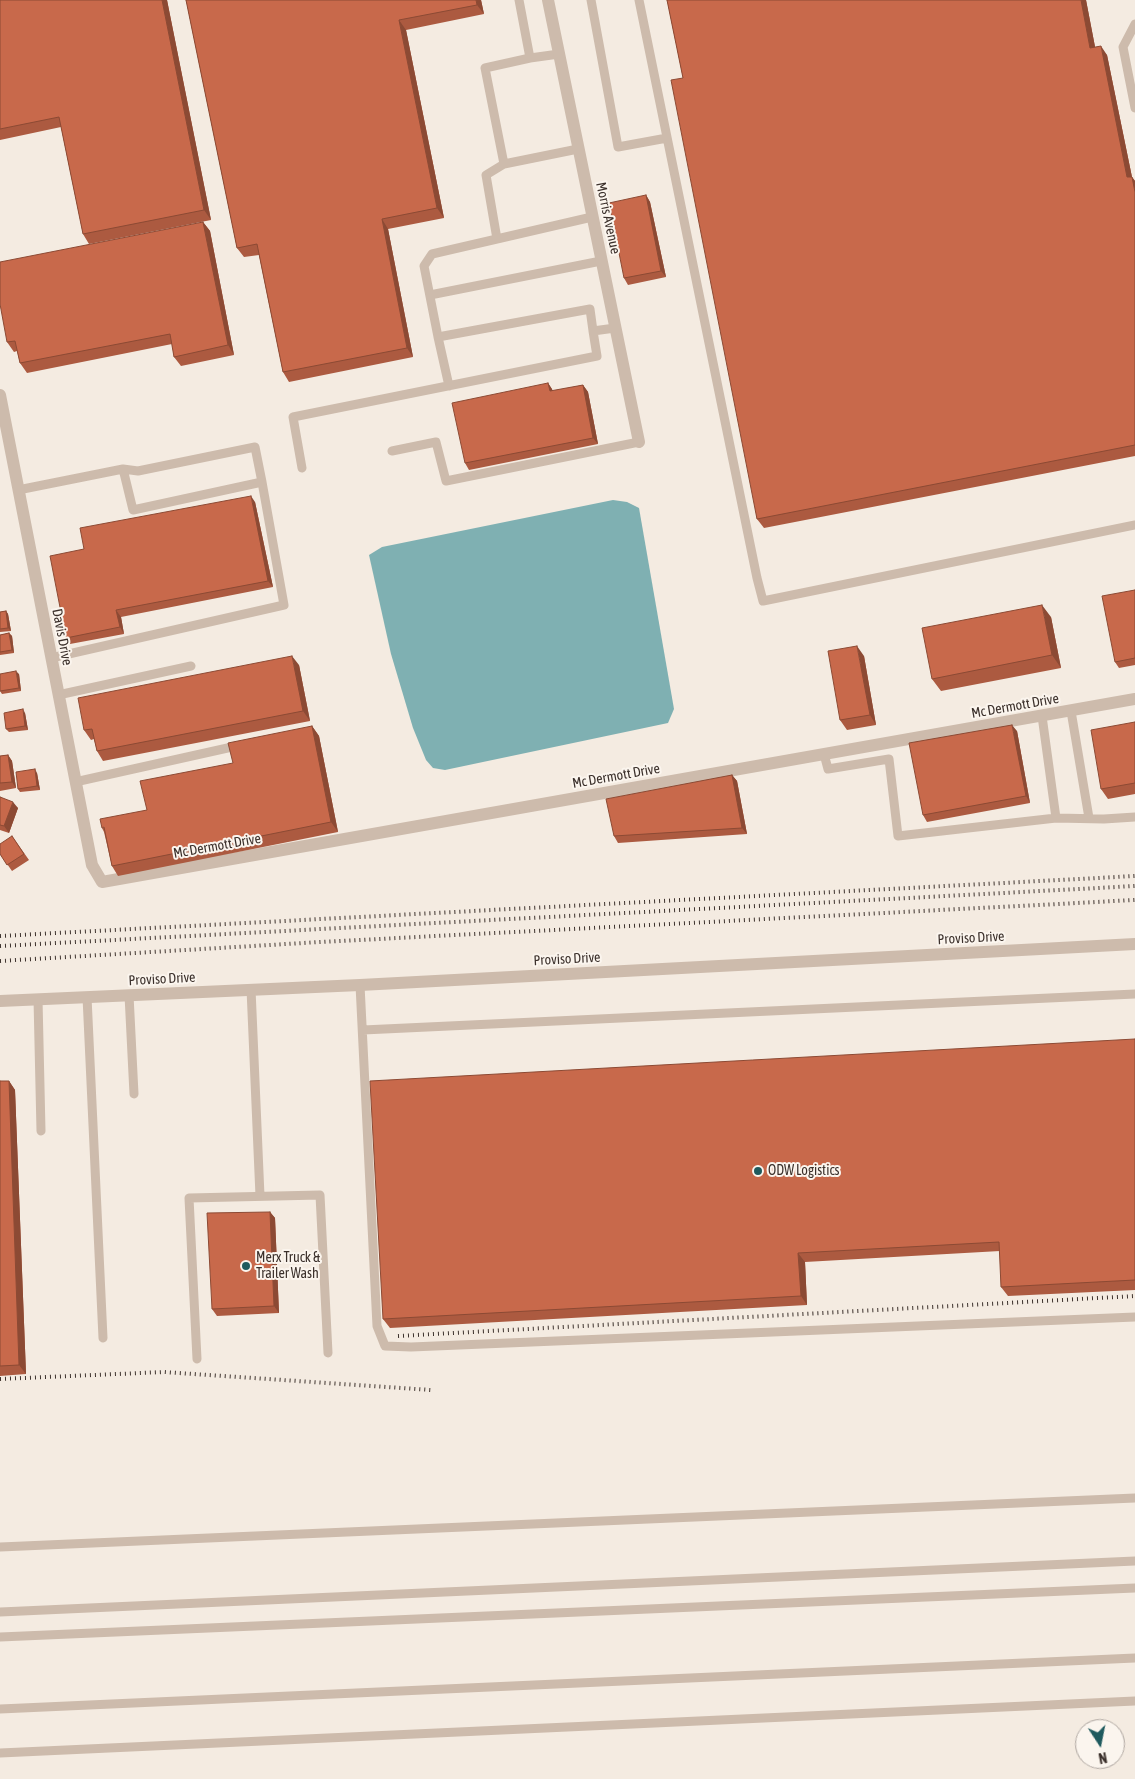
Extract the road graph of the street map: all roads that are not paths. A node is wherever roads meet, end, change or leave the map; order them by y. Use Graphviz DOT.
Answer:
graph roads {
  1 [pos="519,0"];
  2 [pos="548,0"];
  3 [pos="591,0"];
  4 [pos="639,0"];
  5 [pos="1135,24"];
  6 [pos="559,54"];
  7 [pos="530,58"];
  8 [pos="1135,108"];
  9 [pos="667,138"];
  10 [pos="578,149"];
  11 [pos="504,164"];
  12 [pos="592,217"];
  13 [pos="497,239"];
  14 [pos="601,261"];
  15 [pos="430,295"];
  16 [pos="615,328"];
  17 [pos="593,331"];
  18 [pos="438,337"];
  19 [pos="449,386"];
  20 [pos="0,395"];
  21 [pos="638,442"];
  22 [pos="392,451"];
  23 [pos="302,468"];
  24 [pos="123,469"];
  25 [pos="262,482"];
  26 [pos="18,490"];
  27 [pos="1135,525"];
  28 [pos="51,658"];
  29 [pos="191,666"];
  30 [pos="58,695"];
  31 [pos="1135,699"];
  32 [pos="1071,711"];
  33 [pos="1042,716"];
  34 [pos="246,744"];
  35 [pos="824,754"];
  36 [pos="75,782"];
  37 [pos="1135,817"];
  38 [pos="1056,818"];
  39 [pos="1089,818"];
  40 [pos="102,882"];
  41 [pos="1135,944"];
  42 [pos="360,984"];
  43 [pos="251,990"];
  44 [pos="1135,994"];
  45 [pos="129,995"];
  46 [pos="87,997"];
  47 [pos="38,999"];
  48 [pos="0,1001"];
  49 [pos="363,1030"];
  50 [pos="134,1094"];
  51 [pos="41,1131"];
  52 [pos="260,1196"];
  53 [pos="1135,1317"];
  54 [pos="103,1338"];
  55 [pos="328,1353"];
  56 [pos="197,1359"];
  57 [pos="1135,1498"];
  58 [pos="0,1547"];
  59 [pos="1135,1561"];
  60 [pos="1135,1588"];
  61 [pos="0,1612"];
  62 [pos="0,1637"];
  63 [pos="1135,1658"];
  64 [pos="1135,1701"];
  65 [pos="0,1709"];
  66 [pos="0,1753"];
  1 -- 7 [label="lane"];
  2 -- 6 [label="street, Morris Avenue"];
  3 -- 9 [label="lane"];
  4 -- 9 [label="lane"];
  5 -- 8 [label="lane"];
  6 -- 7 [label="lane"];
  6 -- 10 [label="street, Morris Avenue"];
  7 -- 11 [label="lane"];
  9 -- 27 [label="lane"];
  10 -- 11 [label="lane"];
  10 -- 12 [label="street, Morris Avenue"];
  11 -- 13 [label="lane"];
  12 -- 13 [label="lane"];
  12 -- 14 [label="street, Morris Avenue"];
  13 -- 15 [label="lane"];
  14 -- 15 [label="lane"];
  14 -- 16 [label="street, Morris Avenue"];
  15 -- 18 [label="lane"];
  16 -- 17 [label="lane"];
  16 -- 21 [label="street, Morris Avenue"];
  17 -- 18 [label="lane"];
  17 -- 19 [label="lane"];
  18 -- 19 [label="lane"];
  19 -- 23 [label="lane"];
  20 -- 26 [label="street, Davis Drive"];
  21 -- 22 [label="lane"];
  24 -- 25 [label="lane"];
  24 -- 25 [label="lane"];
  24 -- 26 [label="lane"];
  25 -- 28 [label="lane"];
  26 -- 28 [label="street, Davis Drive"];
  28 -- 30 [label="street, Davis Drive"];
  29 -- 30 [label="lane"];
  30 -- 36 [label="street, Davis Drive"];
  31 -- 32 [label="street, Mc Dermott Drive"];
  32 -- 33 [label="street, Mc Dermott Drive"];
  32 -- 39 [label="lane"];
  33 -- 35 [label="street, Mc Dermott Drive"];
  33 -- 38 [label="lane"];
  34 -- 36 [label="lane"];
  35 -- 38 [label="lane"];
  35 -- 40 [label="street, Mc Dermott Drive"];
  36 -- 40 [label="street, Davis Drive"];
  37 -- 39 [label="lane"];
  38 -- 39 [label="lane"];
  41 -- 42 [label="street, Proviso Drive"];
  42 -- 43 [label="street, Proviso Drive"];
  42 -- 49 [label="lane"];
  43 -- 45 [label="street, Proviso Drive"];
  43 -- 52 [label="lane"];
  44 -- 49 [label="lane"];
  45 -- 46 [label="street, Proviso Drive"];
  45 -- 50 [label="lane"];
  46 -- 47 [label="street, Proviso Drive"];
  46 -- 54 [label="lane"];
  47 -- 48 [label="street, Proviso Drive"];
  47 -- 51 [label="lane"];
  49 -- 53 [label="lane"];
  52 -- 55 [label="lane"];
  52 -- 56 [label="lane"];
  57 -- 58 [label="lane"];
  59 -- 61 [label="lane"];
  60 -- 62 [label="lane"];
  63 -- 65 [label="lane"];
  64 -- 66 [label="lane"];
}
